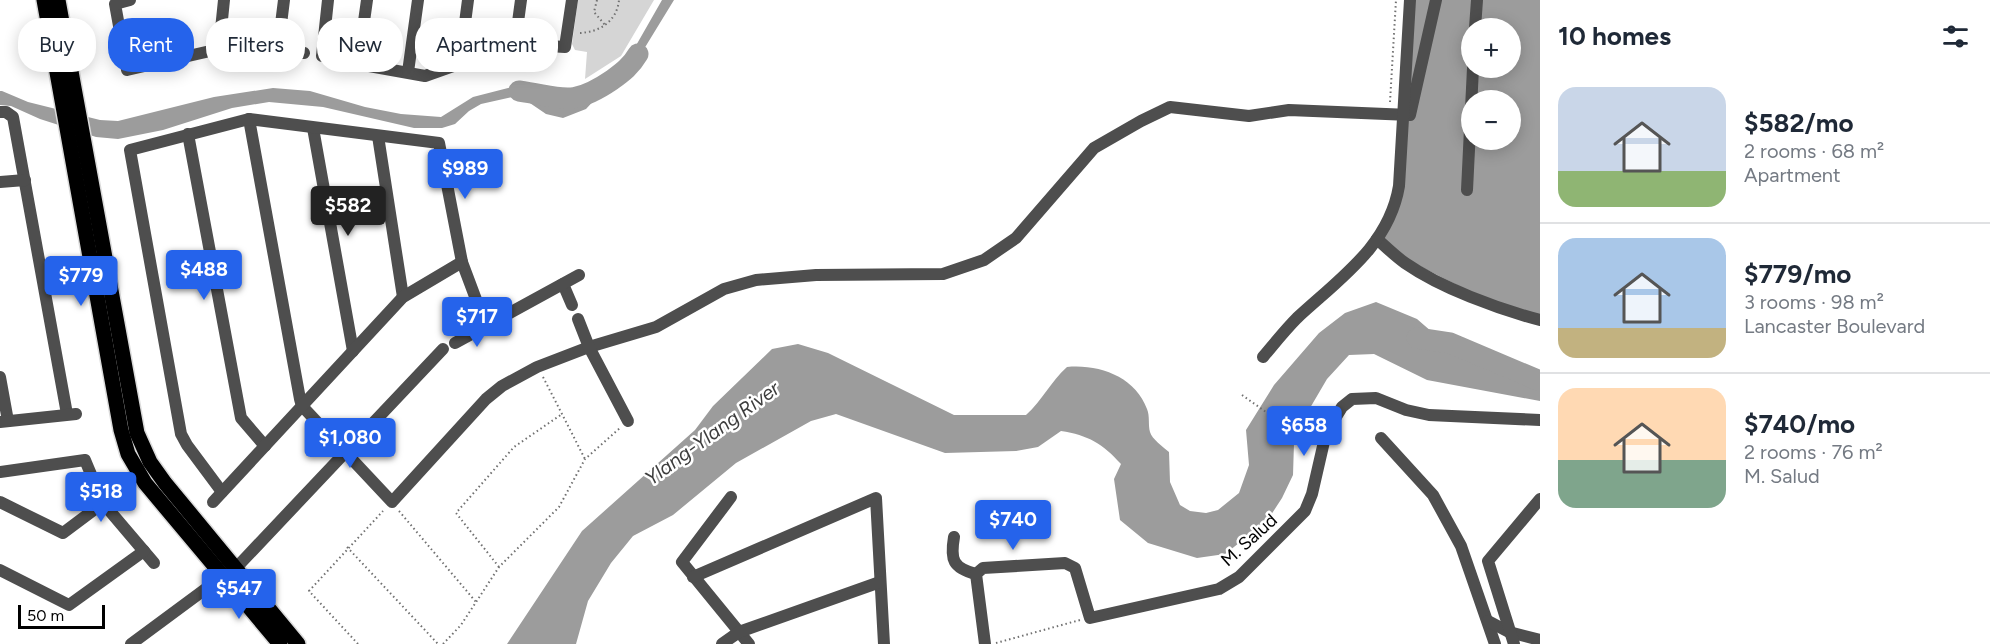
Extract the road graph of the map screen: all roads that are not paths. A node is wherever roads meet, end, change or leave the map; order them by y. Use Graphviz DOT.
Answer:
graph roads {
  1 [pos="44,0"];
  2 [pos="58,0"];
  3 [pos="130,0"];
  4 [pos="224,0"];
  5 [pos="285,0"];
  6 [pos="328,0"];
  7 [pos="367,0"];
  8 [pos="418,0"];
  9 [pos="468,0"];
  10 [pos="521,0"];
  11 [pos="572,0"];
  12 [pos="1410,0"];
  13 [pos="1436,0"];
  14 [pos="1477,0"];
  15 [pos="282,18"];
  16 [pos="326,18"];
  17 [pos="466,18"];
  18 [pos="519,18"];
  19 [pos="1476,18"];
  20 [pos="558,47"];
  21 [pos="408,72"];
  22 [pos="434,72"];
  23 [pos="1473,78"];
  24 [pos="0,112"];
  25 [pos="1403,115"];
  26 [pos="249,119"];
  27 [pos="313,128"];
  28 [pos="189,134"];
  29 [pos="378,136"];
  30 [pos="25,180"];
  31 [pos="0,182"];
  32 [pos="1467,190"];
  33 [pos="1377,239"];
  34 [pos="462,262"];
  35 [pos="579,275"];
  36 [pos="563,284"];
  37 [pos="404,297"];
  38 [pos="572,305"];
  39 [pos="578,319"];
  40 [pos="1540,320"];
  41 [pos="486,326"];
  42 [pos="589,347"];
  43 [pos="353,351"];
  44 [pos="1263,357"];
  45 [pos="0,377"];
  46 [pos="302,406"];
  47 [pos="1540,420"];
  48 [pos="628,421"];
  49 [pos="4,422"];
  50 [pos="1381,438"];
  51 [pos="265,446"];
  52 [pos="346,452"];
  53 [pos="0,472"];
  54 [pos="222,492"];
  55 [pos="731,497"];
  56 [pos="1540,499"];
  57 [pos="0,502"];
  58 [pos="213,502"];
  59 [pos="104,503"];
  60 [pos="954,537"];
  61 [pos="144,551"];
  62 [pos="154,563"];
  63 [pos="0,570"];
  64 [pos="229,572"];
  65 [pos="976,574"];
  66 [pos="693,577"];
  67 [pos="880,582"];
  68 [pos="250,597"];
  69 [pos="1488,621"];
  70 [pos="739,632"];
  71 [pos="1509,632"];
  72 [pos="1540,640"];
  73 [pos="130,644"];
  74 [pos="280,644"];
  75 [pos="298,644"];
  76 [pos="722,644"];
  77 [pos="749,644"];
  78 [pos="884,644"];
  79 [pos="985,644"];
  80 [pos="1495,644"];
  81 [pos="1514,644"];
  1 -- 64 [label="main road"];
  2 -- 64 [label="main road"];
  3 -- 4 [label="street"];
  5 -- 15 [label="street"];
  6 -- 16 [label="street"];
  7 -- 21 [label="street"];
  8 -- 21 [label="street"];
  9 -- 17 [label="street"];
  10 -- 18 [label="street"];
  11 -- 20 [label="street"];
  12 -- 25 [label="street"];
  13 -- 25 [label="street"];
  14 -- 19 [label="street"];
  21 -- 22 [label="street"];
  23 -- 32 [label="street"];
  24 -- 30 [label="street"];
  25 -- 33 [label="street"];
  25 -- 42 [label="street"];
  26 -- 27 [label="street"];
  26 -- 28 [label="street"];
  26 -- 46 [label="street"];
  27 -- 29 [label="street"];
  27 -- 43 [label="street"];
  28 -- 51 [label="street"];
  28 -- 54 [label="street"];
  29 -- 34 [label="street"];
  29 -- 37 [label="street"];
  30 -- 31 [label="street"];
  30 -- 49 [label="street"];
  33 -- 40 [label="street"];
  33 -- 44 [label="street"];
  34 -- 37 [label="street"];
  34 -- 41 [label="street"];
  35 -- 36 [label="street"];
  36 -- 38 [label="street"];
  36 -- 41 [label="street"];
  37 -- 43 [label="street"];
  39 -- 42 [label="street"];
  41 -- 52 [label="street"];
  42 -- 48 [label="street"];
  42 -- 52 [label="street"];
  43 -- 46 [label="street"];
  45 -- 49 [label="street"];
  46 -- 51 [label="street"];
  46 -- 52 [label="street"];
  47 -- 65 [label="street, M. Salud"];
  50 -- 69 [label="street"];
  51 -- 54 [label="street"];
  52 -- 64 [label="street"];
  53 -- 59 [label="street"];
  54 -- 58 [label="street"];
  55 -- 66 [label="street"];
  56 -- 71 [label="street"];
  57 -- 59 [label="street"];
  59 -- 61 [label="street"];
  60 -- 65 [label="street"];
  61 -- 62 [label="street"];
  61 -- 63 [label="street"];
  64 -- 68 [label="main road"];
  64 -- 73 [label="street"];
  65 -- 79 [label="street"];
  66 -- 67 [label="street"];
  66 -- 70 [label="street"];
  67 -- 70 [label="street"];
  67 -- 78 [label="street"];
  68 -- 74 [label="main road"];
  68 -- 75 [label="main road"];
  69 -- 71 [label="street"];
  69 -- 80 [label="street"];
  70 -- 76 [label="street"];
  70 -- 77 [label="street"];
  71 -- 72 [label="street"];
  71 -- 81 [label="street"];
}
